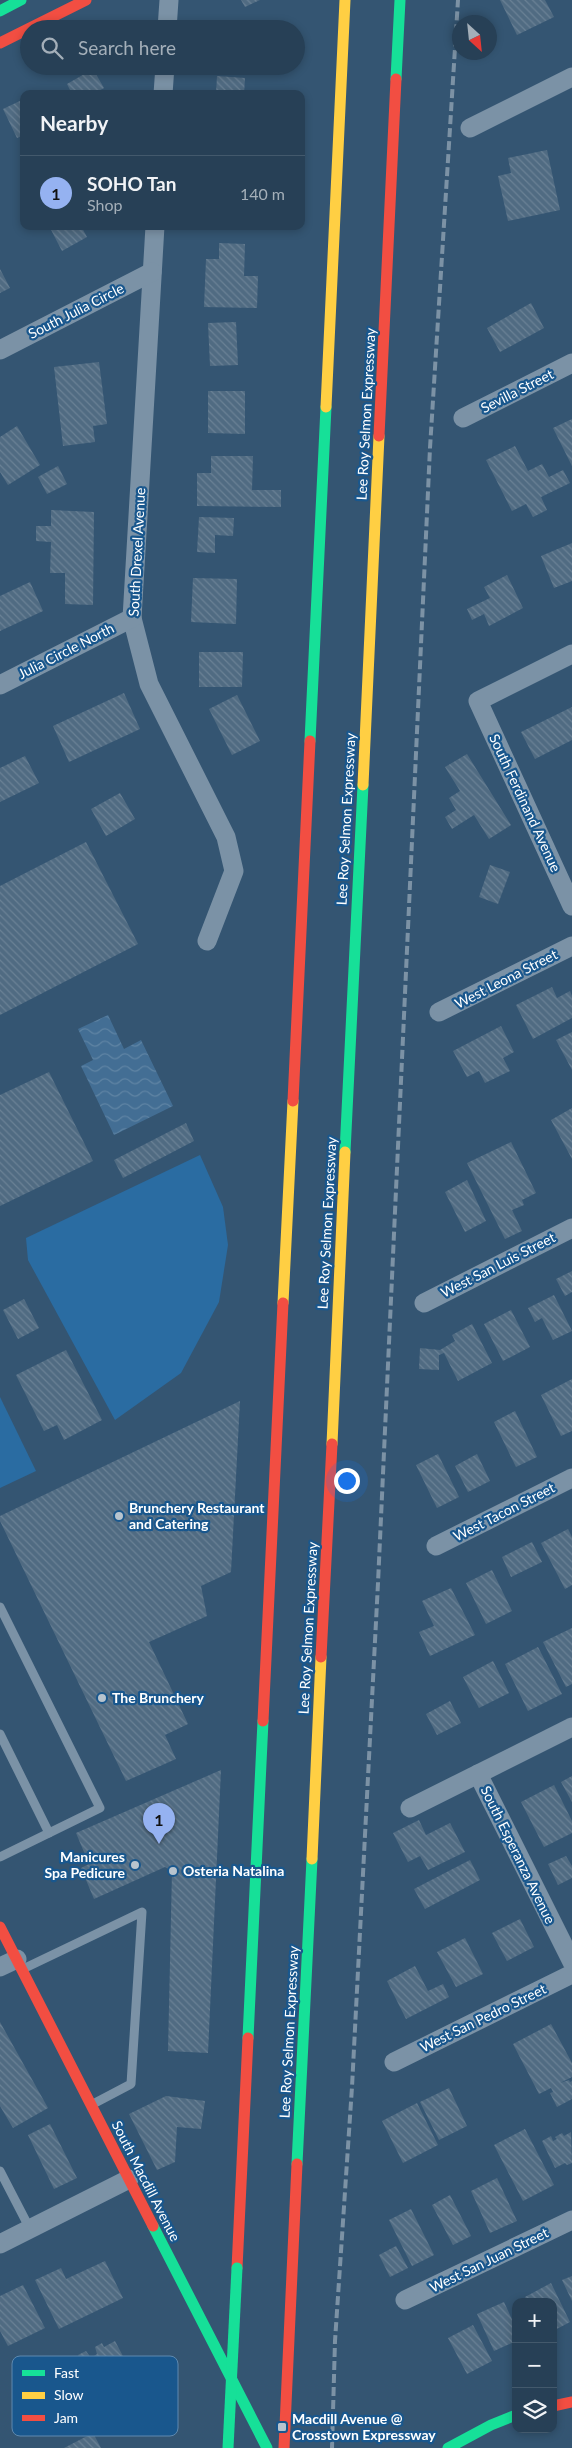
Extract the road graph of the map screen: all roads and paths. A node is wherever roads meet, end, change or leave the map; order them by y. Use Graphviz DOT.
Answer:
graph roads {
  1 [pos="21,0"];
  2 [pos="86,0"];
  3 [pos="169,0"];
  4 [pos="345,0"];
  5 [pos="400,0"];
  6 [pos="0,11"];
  7 [pos="46,20"];
  8 [pos="168,20"];
  9 [pos="20,33"];
  10 [pos="0,43"];
  11 [pos="164,75"];
  12 [pos="572,77"];
  13 [pos="163,90"];
  14 [pos="470,128"];
  15 [pos="154,230"];
  16 [pos="152,272"];
  17 [pos="0,350"];
  18 [pos="572,363"];
  19 [pos="462,418"];
  20 [pos="132,618"];
  21 [pos="572,654"];
  22 [pos="0,685"];
  23 [pos="572,906"];
  24 [pos="207,941"];
  25 [pos="572,946"];
  26 [pos="439,1012"];
  27 [pos="572,1228"];
  28 [pos="424,1303"];
  29 [pos="572,1478"];
  30 [pos="436,1546"];
  31 [pos="0,1607"];
  32 [pos="572,1727"];
  33 [pos="0,1734"];
  34 [pos="478,1774"];
  35 [pos="410,1808"];
  36 [pos="48,1833"];
  37 [pos="0,1857"];
  38 [pos="0,1926"];
  39 [pos="572,1962"];
  40 [pos="13,1965"];
  41 [pos="572,1974"];
  42 [pos="394,2062"];
  43 [pos="91,2105"];
  44 [pos="0,2171"];
  45 [pos="129,2179"];
  46 [pos="572,2220"];
  47 [pos="30,2229"];
  48 [pos="0,2244"];
  49 [pos="405,2300"];
  50 [pos="572,2402"];
  51 [pos="557,2405"];
  52 [pos="512,2417"];
  53 [pos="228,2448"];
  54 [pos="267,2448"];
  55 [pos="284,2448"];
  56 [pos="448,2448"];
  1 -- 6 [label="main road"];
  2 -- 7 [label="main road"];
  3 -- 8 [label="street"];
  4 -- 53 [label="main road, bridge"];
  5 -- 55 [label="main road, Lee Roy Selmon Expressway"];
  9 -- 10 [label="main road"];
  11 -- 13 [label="street"];
  12 -- 14 [label="street"];
  15 -- 16 [label="street, South Drexel Avenue"];
  16 -- 17 [label="street, South Julia Circle"];
  16 -- 20 [label="street, South Drexel Avenue"];
  18 -- 19 [label="street, Sevilla Street"];
  20 -- 22 [label="street, Julia Circle North"];
  20 -- 24 [label="street, South Drexel Avenue"];
  21 -- 23 [label="street, South Ferdinand Avenue"];
  25 -- 26 [label="street, West Leona Street"];
  27 -- 28 [label="street, West San Luis Street"];
  29 -- 30 [label="street, West Tacon Street"];
  31 -- 36 [label="lane"];
  32 -- 34 [label="street"];
  33 -- 36 [label="lane"];
  34 -- 35 [label="street"];
  34 -- 39 [label="street, South Esperanza Avenue"];
  36 -- 37 [label="lane"];
  38 -- 40 [label="main road, South Macdill Avenue"];
  40 -- 43 [label="main road, South Macdill Avenue"];
  40 -- 43 [label="lane"];
  41 -- 42 [label="street, West San Pedro Street"];
  43 -- 45 [label="main road, South Macdill Avenue"];
  44 -- 47 [label="lane"];
  45 -- 47 [label="street"];
  45 -- 54 [label="main road, South Macdill Avenue"];
  46 -- 49 [label="street, West San Juan Street"];
  47 -- 48 [label="street"];
  50 -- 51 [label="main road"];
  52 -- 56 [label="main road"];
}
